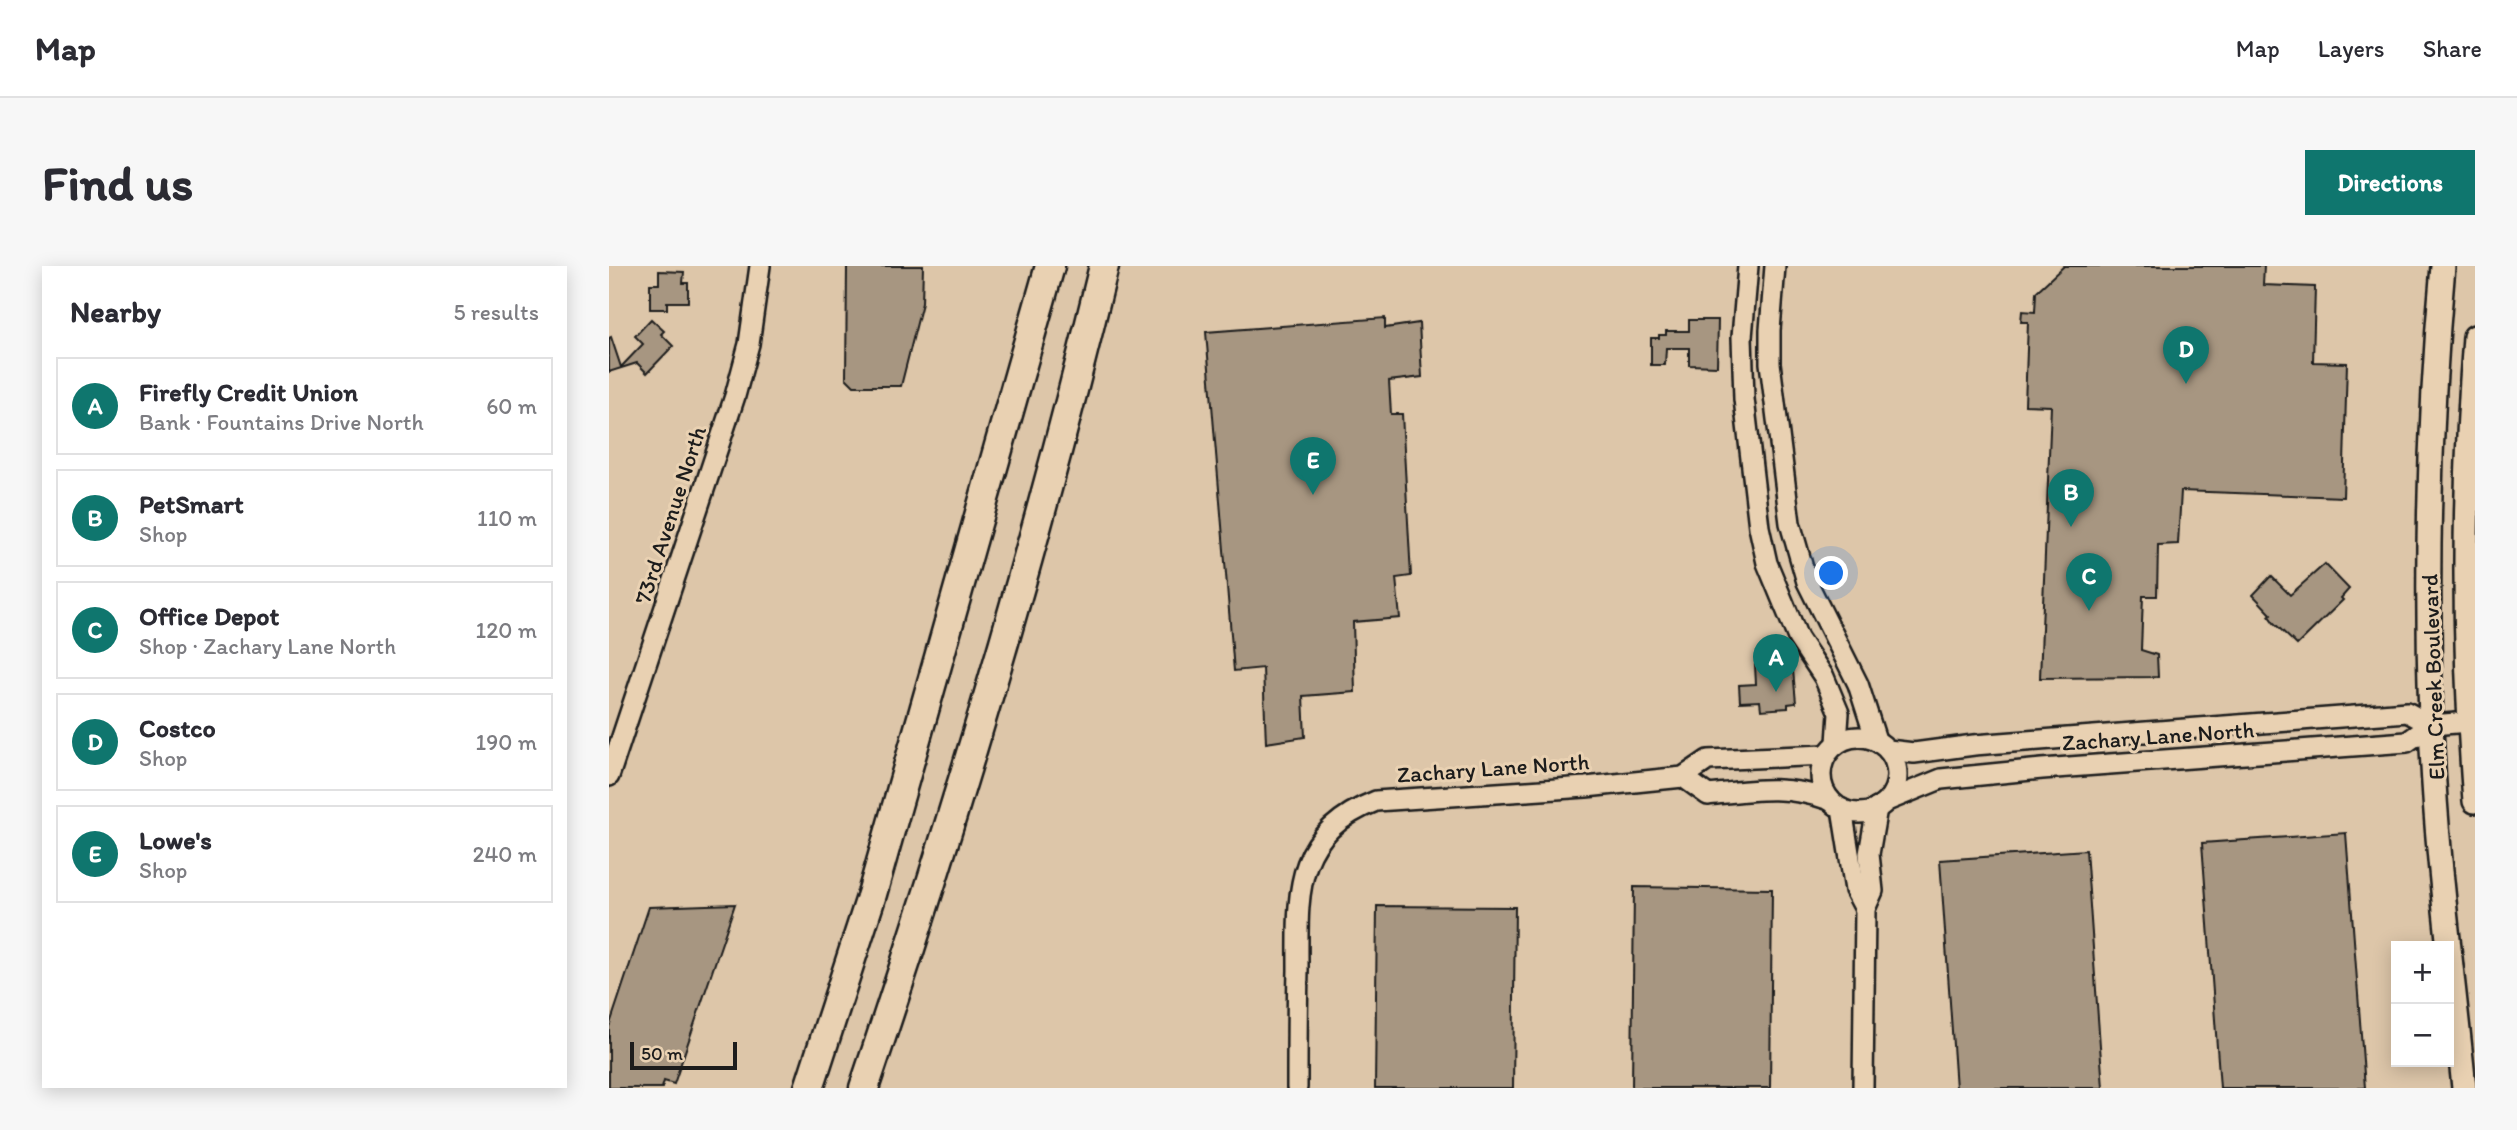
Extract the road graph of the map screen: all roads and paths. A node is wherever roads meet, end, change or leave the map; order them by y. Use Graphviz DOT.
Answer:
graph roads {
  1 [pos="760,266"];
  2 [pos="1028,266"];
  3 [pos="1050,266"];
  4 [pos="1104,266"];
  5 [pos="1116,266"];
  6 [pos="1748,266"];
  7 [pos="1775,266"];
  8 [pos="2443,266"];
  9 [pos="2475,337"];
  10 [pos="1029,341"];
  11 [pos="1065,424"];
  12 [pos="2469,722"];
  13 [pos="2431,725"];
  14 [pos="1882,745"];
  15 [pos="1832,749"];
  16 [pos="609,776"];
  17 [pos="1683,777"];
  18 [pos="2475,801"];
  19 [pos="1836,805"];
  20 [pos="1882,805"];
  21 [pos="1865,909"];
  22 [pos="809,1088"];
  23 [pos="864,1088"];
  24 [pos="1297,1088"];
  25 [pos="1863,1088"];
  26 [pos="2464,1088"];
  1 -- 16 [label="street, 73rd Avenue North"];
  2 -- 10 [label="highway"];
  3 -- 10 [label="highway"];
  4 -- 11 [label="highway"];
  5 -- 11 [label="highway"];
  6 -- 15 [label="street"];
  7 -- 14 [label="street"];
  8 -- 13 [label="main road, Elm Creek Boulevard"];
  9 -- 12 [label="main road, Elm Creek Boulevard"];
  10 -- 22 [label="highway"];
  11 -- 23 [label="highway"];
  12 -- 13 [label="street, Zachary Lane North"];
  12 -- 18 [label="main road, Elm Creek Boulevard"];
  13 -- 14 [label="street, Zachary Lane North"];
  13 -- 20 [label="street, Zachary Lane North"];
  13 -- 26 [label="main road, Elm Creek Boulevard"];
  14 -- 15 [label="street"];
  14 -- 20 [label="street"];
  15 -- 17 [label="street, Zachary Lane North"];
  15 -- 19 [label="street"];
  17 -- 19 [label="street"];
  17 -- 24 [label="street, Zachary Lane North"];
  19 -- 20 [label="street"];
  19 -- 21 [label="street"];
  20 -- 21 [label="street"];
  21 -- 25 [label="street"];
}
